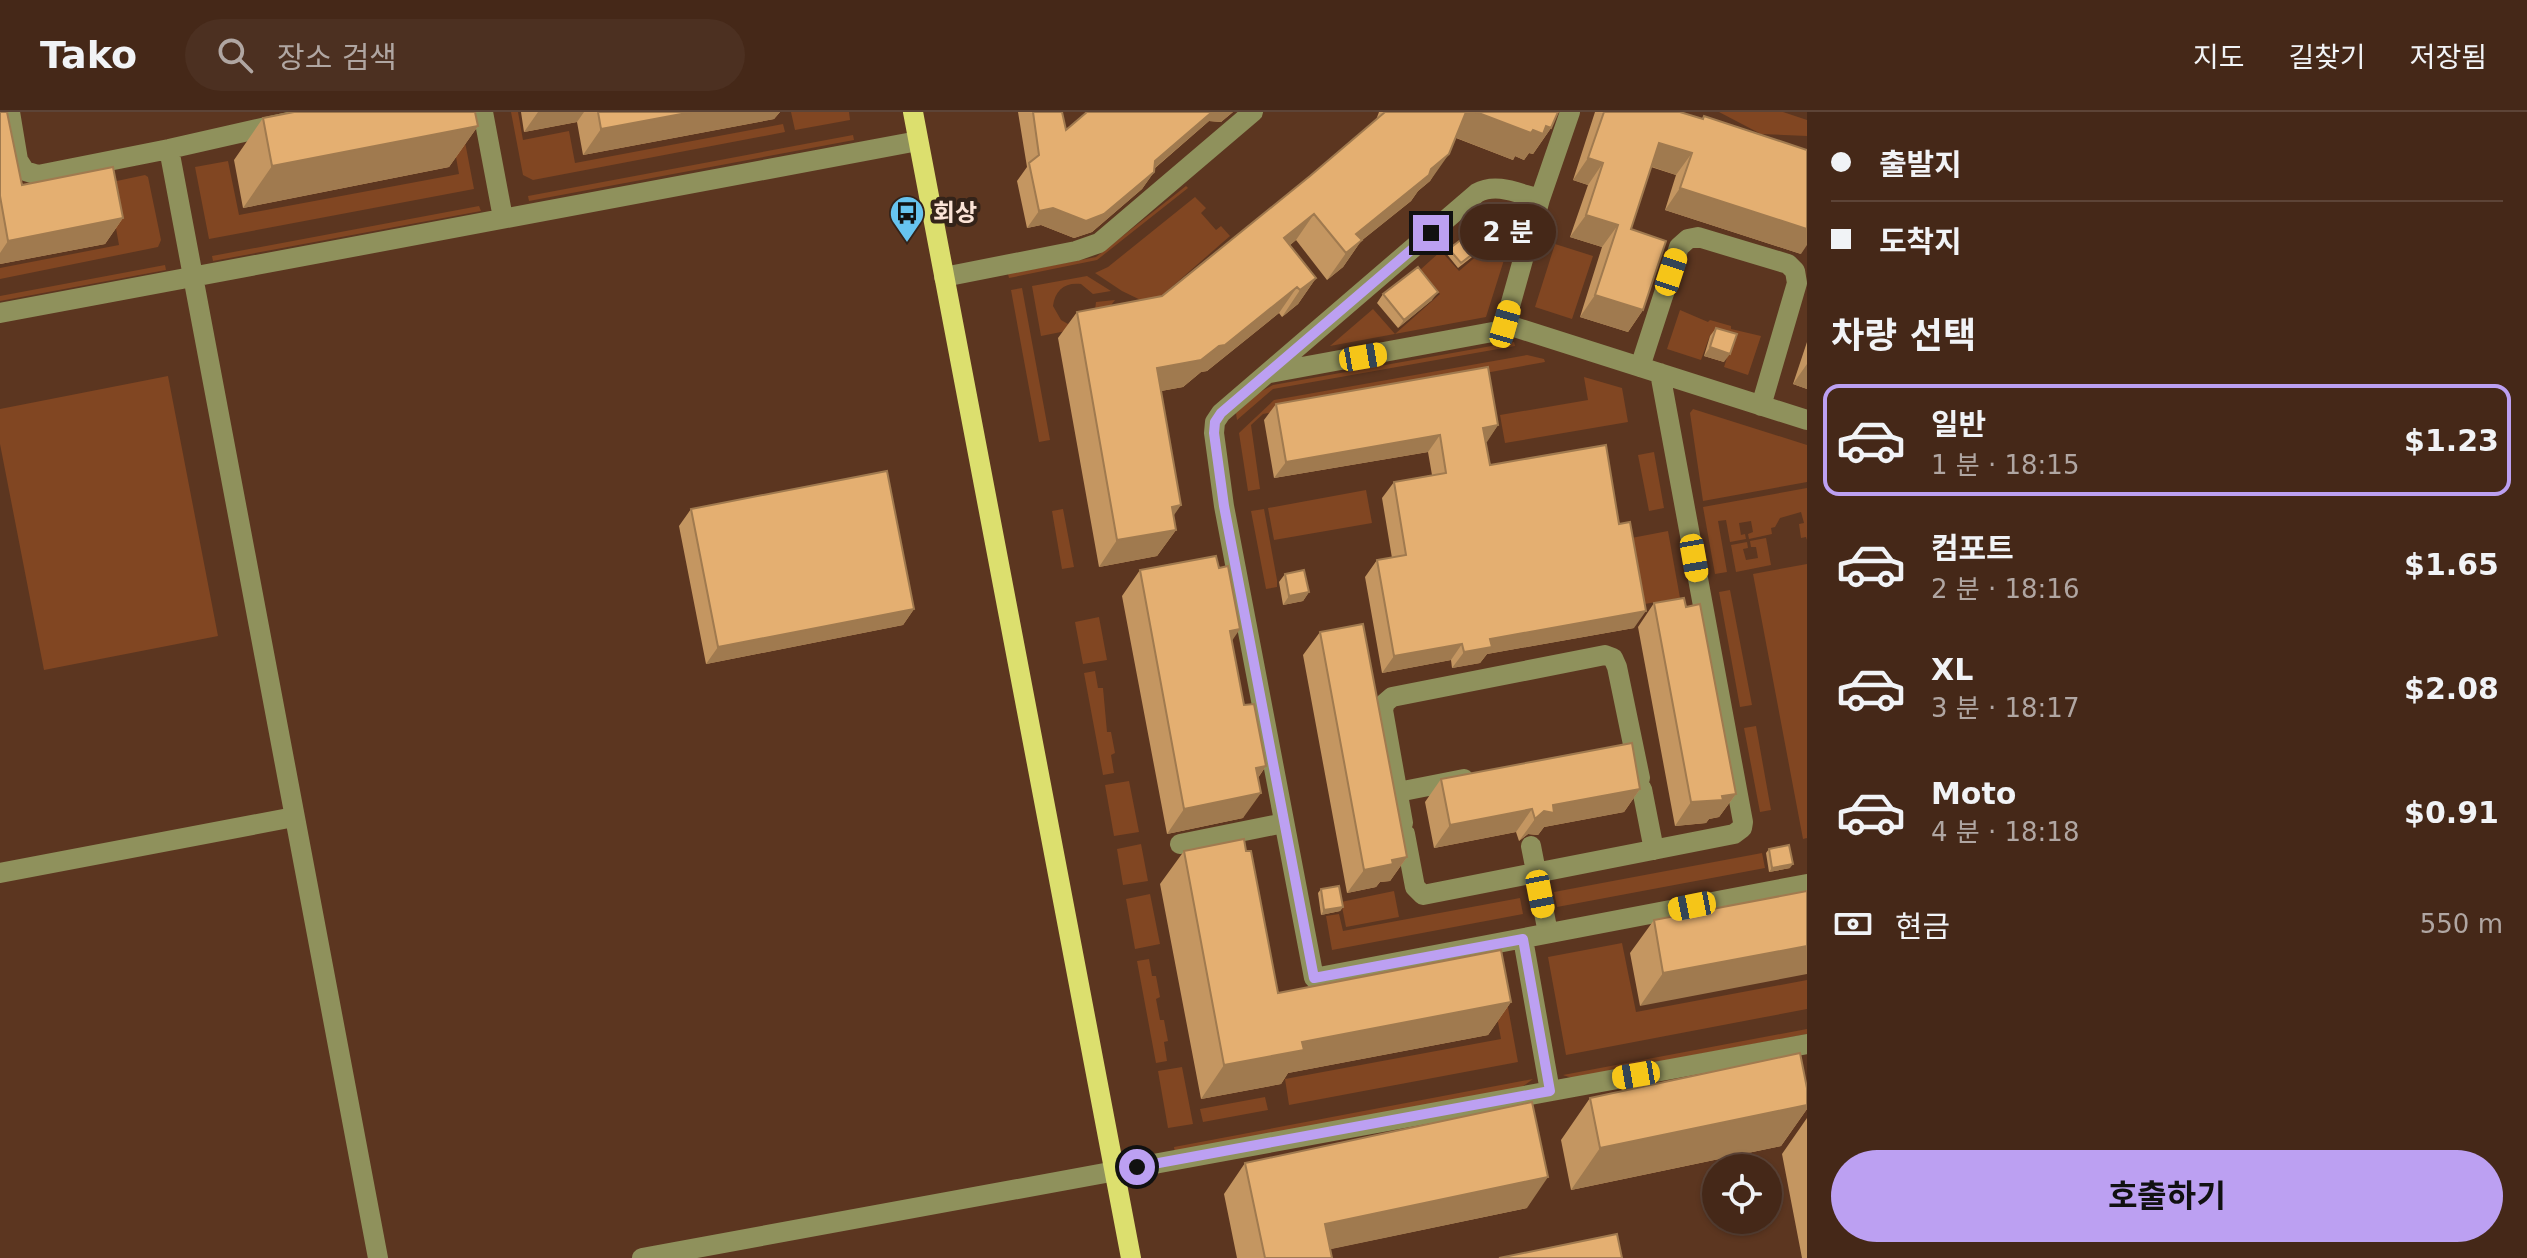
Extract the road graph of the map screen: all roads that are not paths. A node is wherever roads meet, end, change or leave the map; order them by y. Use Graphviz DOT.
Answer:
graph roads {
  1 [pos="10,112"];
  2 [pos="322,112"];
  3 [pos="483,112"];
  4 [pos="913,112"];
  5 [pos="1253,112"];
  6 [pos="1570,112"];
  7 [pos="918,141"];
  8 [pos="169,149"];
  9 [pos="1540,199"];
  10 [pos="503,218"];
  11 [pos="192,276"];
  12 [pos="944,277"];
  13 [pos="0,313"];
  14 [pos="1505,324"];
  15 [pos="1650,370"];
  16 [pos="1269,374"];
  17 [pos="1761,406"];
  18 [pos="1807,420"];
  19 [pos="1476,777"];
  20 [pos="1398,792"];
  21 [pos="294,817"];
  22 [pos="1284,823"];
  23 [pos="1180,844"];
  24 [pos="1531,846"];
  25 [pos="1654,850"];
  26 [pos="0,873"];
  27 [pos="1536,873"];
  28 [pos="1807,884"];
  29 [pos="1548,933"];
  30 [pos="1523,939"];
  31 [pos="1807,1044"];
  32 [pos="1550,1091"];
  33 [pos="1115,1171"];
  34 [pos="378,1258"];
  35 [pos="642,1258"];
  36 [pos="1131,1258"];
  1 -- 8 [label="street"];
  2 -- 8 [label="street"];
  3 -- 10 [label="street"];
  4 -- 7 [label="main road"];
  5 -- 12 [label="street"];
  6 -- 9 [label="street"];
  7 -- 10 [label="street"];
  7 -- 12 [label="main road"];
  8 -- 11 [label="street"];
  9 -- 14 [label="street"];
  9 -- 16 [label="street"];
  10 -- 11 [label="street"];
  11 -- 13 [label="street"];
  11 -- 21 [label="street"];
  12 -- 33 [label="main road"];
  14 -- 15 [label="street"];
  14 -- 16 [label="street"];
  15 -- 17 [label="street"];
  15 -- 17 [label="street"];
  15 -- 25 [label="street"];
  16 -- 22 [label="street"];
  17 -- 18 [label="street"];
  19 -- 20 [label="street"];
  20 -- 25 [label="street"];
  20 -- 27 [label="street"];
  21 -- 26 [label="street"];
  21 -- 34 [label="street"];
  22 -- 23 [label="street"];
  22 -- 30 [label="street"];
  24 -- 27 [label="street"];
  25 -- 27 [label="street"];
  27 -- 29 [label="street"];
  28 -- 29 [label="street"];
  29 -- 30 [label="street"];
  30 -- 32 [label="street"];
  31 -- 32 [label="street"];
  32 -- 33 [label="street"];
  33 -- 35 [label="street"];
  33 -- 36 [label="main road"];
}
